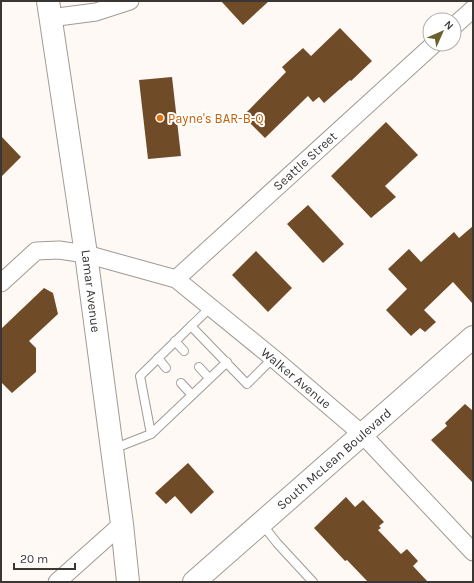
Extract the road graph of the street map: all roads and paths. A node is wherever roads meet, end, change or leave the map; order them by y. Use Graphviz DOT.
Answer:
graph roads {
  1 [pos="130,1"];
  2 [pos="49,9"];
  3 [pos="473,9"];
  4 [pos="462,19"];
  5 [pos="425,52"];
  6 [pos="86,254"];
  7 [pos="176,279"];
  8 [pos="1,283"];
  9 [pos="211,307"];
  10 [pos="191,326"];
  11 [pos="473,337"];
  12 [pos="176,342"];
  13 [pos="184,351"];
  14 [pos="158,358"];
  15 [pos="272,358"];
  16 [pos="226,362"];
  17 [pos="199,367"];
  18 [pos="166,368"];
  19 [pos="209,378"];
  20 [pos="181,383"];
  21 [pos="192,395"];
  22 [pos="151,434"];
  23 [pos="362,434"];
  24 [pos="112,449"];
  25 [pos="261,523"];
  26 [pos="122,524"];
  27 [pos="473,552"];
  28 [pos="57,582"];
  29 [pos="128,582"];
  30 [pos="194,582"];
  31 [pos="314,582"];
  1 -- 2 [label="street"];
  2 -- 6 [label="main road, Lamar Avenue"];
  3 -- 4 [label="street"];
  5 -- 7 [label="street, Seattle Street"];
  6 -- 7 [label="street, Walker Avenue"];
  6 -- 8 [label="street"];
  6 -- 24 [label="main road, Lamar Avenue"];
  7 -- 9 [label="street, Walker Avenue"];
  9 -- 10 [label="lane"];
  9 -- 15 [label="street, Walker Avenue"];
  10 -- 12 [label="lane"];
  10 -- 16 [label="lane"];
  11 -- 23 [label="main road, South McLean Boulevard"];
  12 -- 13 [label="lane"];
  12 -- 14 [label="lane"];
  14 -- 18 [label="lane"];
  14 -- 22 [label="lane"];
  15 -- 16 [label="lane"];
  15 -- 23 [label="street, Walker Avenue"];
  16 -- 19 [label="lane"];
  17 -- 19 [label="lane"];
  19 -- 21 [label="lane"];
  20 -- 21 [label="lane"];
  21 -- 22 [label="lane"];
  22 -- 24 [label="lane"];
  23 -- 25 [label="main road, South McLean Boulevard"];
  23 -- 27 [label="street, Walker Avenue"];
  24 -- 26 [label="main road, Lamar Avenue"];
  25 -- 30 [label="main road, South McLean Boulevard"];
  25 -- 31 [label="lane"];
  26 -- 28 [label="street"];
  26 -- 29 [label="main road, Lamar Avenue"];
}
